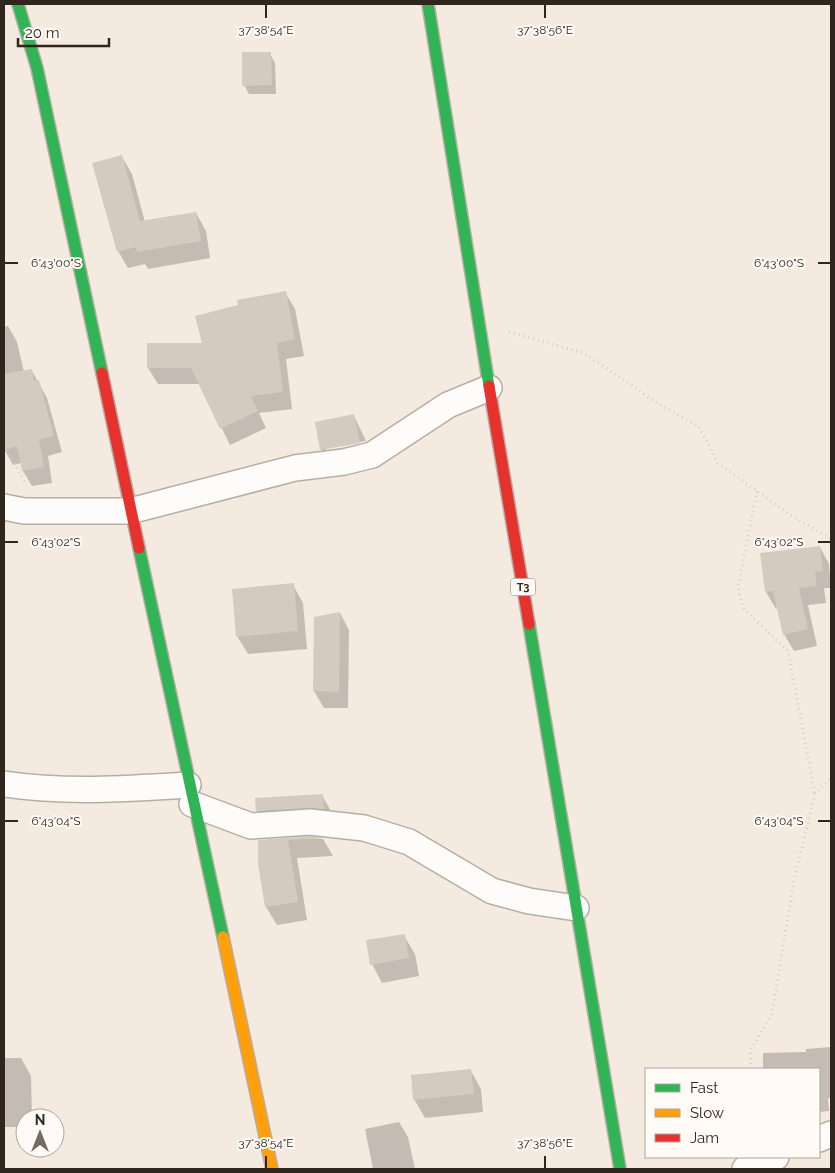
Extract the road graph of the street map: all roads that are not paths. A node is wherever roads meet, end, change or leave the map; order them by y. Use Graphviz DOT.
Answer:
graph roads {
  1 [pos="18,4"];
  2 [pos="428,4"];
  3 [pos="489,388"];
  4 [pos="4,508"];
  5 [pos="130,511"];
  6 [pos="4,784"];
  7 [pos="190,795"];
  8 [pos="576,908"];
  9 [pos="774,1158"];
  10 [pos="272,1169"];
  11 [pos="620,1169"];
  12 [pos="746,1169"];
  1 -- 5 [label="main road"];
  2 -- 3 [label="main road, T3"];
  3 -- 5 [label="street"];
  3 -- 8 [label="main road, T3"];
  4 -- 5 [label="street"];
  5 -- 7 [label="main road"];
  6 -- 7 [label="street"];
  7 -- 8 [label="street"];
  7 -- 10 [label="main road"];
  8 -- 11 [label="main road, T3"];
  9 -- 12 [label="street"];
}
